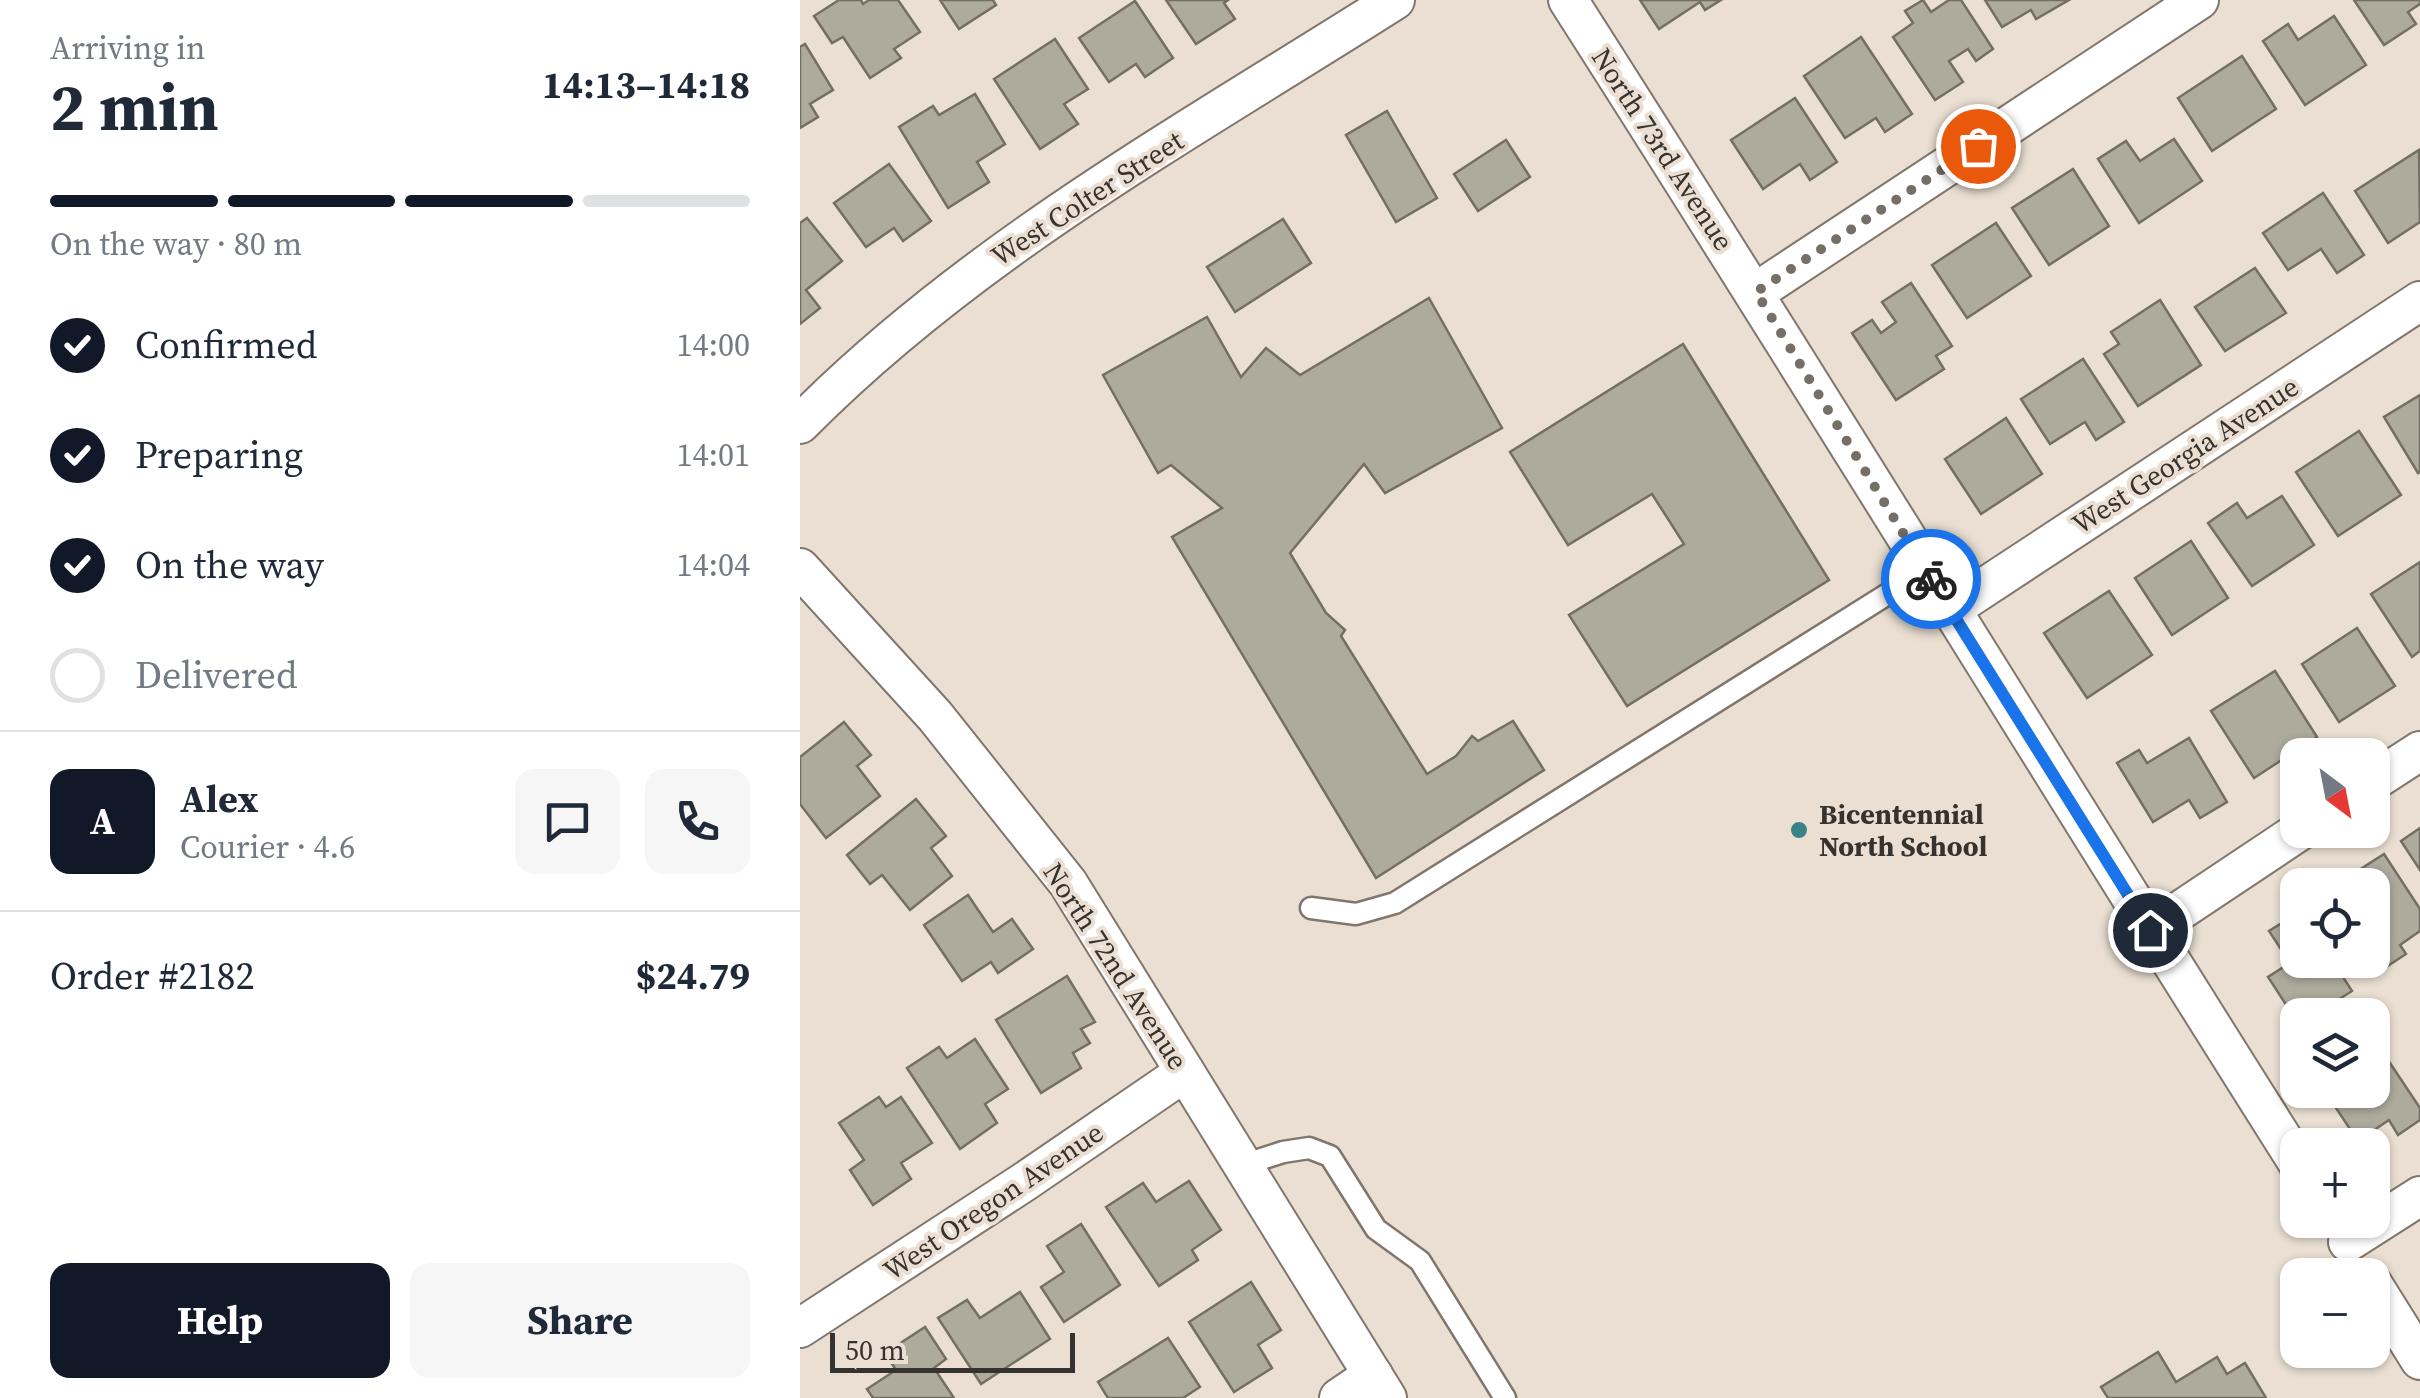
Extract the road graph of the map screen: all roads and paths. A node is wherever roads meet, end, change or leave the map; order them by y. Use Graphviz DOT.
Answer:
graph roads {
  1 [pos="1394,0"];
  2 [pos="1568,0"];
  3 [pos="2199,0"];
  4 [pos="1756,292"];
  5 [pos="2420,301"];
  6 [pos="800,424"];
  7 [pos="800,568"];
  8 [pos="1926,570"];
  9 [pos="1950,610"];
  10 [pos="2420,751"];
  11 [pos="2390,770"];
  12 [pos="2280,844"];
  13 [pos="1311,908"];
  14 [pos="2150,930"];
  15 [pos="1185,1072"];
  16 [pos="2280,1135"];
  17 [pos="1243,1165"];
  18 [pos="2420,1196"];
  19 [pos="2390,1209"];
  20 [pos="2390,1312"];
  21 [pos="800,1328"];
  22 [pos="2420,1360"];
  23 [pos="1380,1386"];
  24 [pos="1338,1398"];
  25 [pos="1504,1398"];
  1 -- 6 [label="street, West Colter Street"];
  2 -- 4 [label="street, North 73rd Avenue"];
  3 -- 4 [label="street"];
  4 -- 8 [label="street, North 73rd Avenue"];
  5 -- 9 [label="street, West Georgia Avenue"];
  7 -- 15 [label="street, North 72nd Avenue"];
  8 -- 9 [label="street, North 73rd Avenue"];
  8 -- 13 [label="lane"];
  9 -- 14 [label="street, North 73rd Avenue"];
  10 -- 11 [label="street"];
  12 -- 14 [label="street"];
  14 -- 16 [label="street, North 73rd Avenue"];
  15 -- 17 [label="street, North 72nd Avenue"];
  15 -- 21 [label="street, West Oregon Avenue"];
  17 -- 23 [label="street, North 72nd Avenue"];
  17 -- 25 [label="lane"];
  18 -- 19 [label="street"];
  20 -- 22 [label="street"];
  23 -- 24 [label="street"];
}
